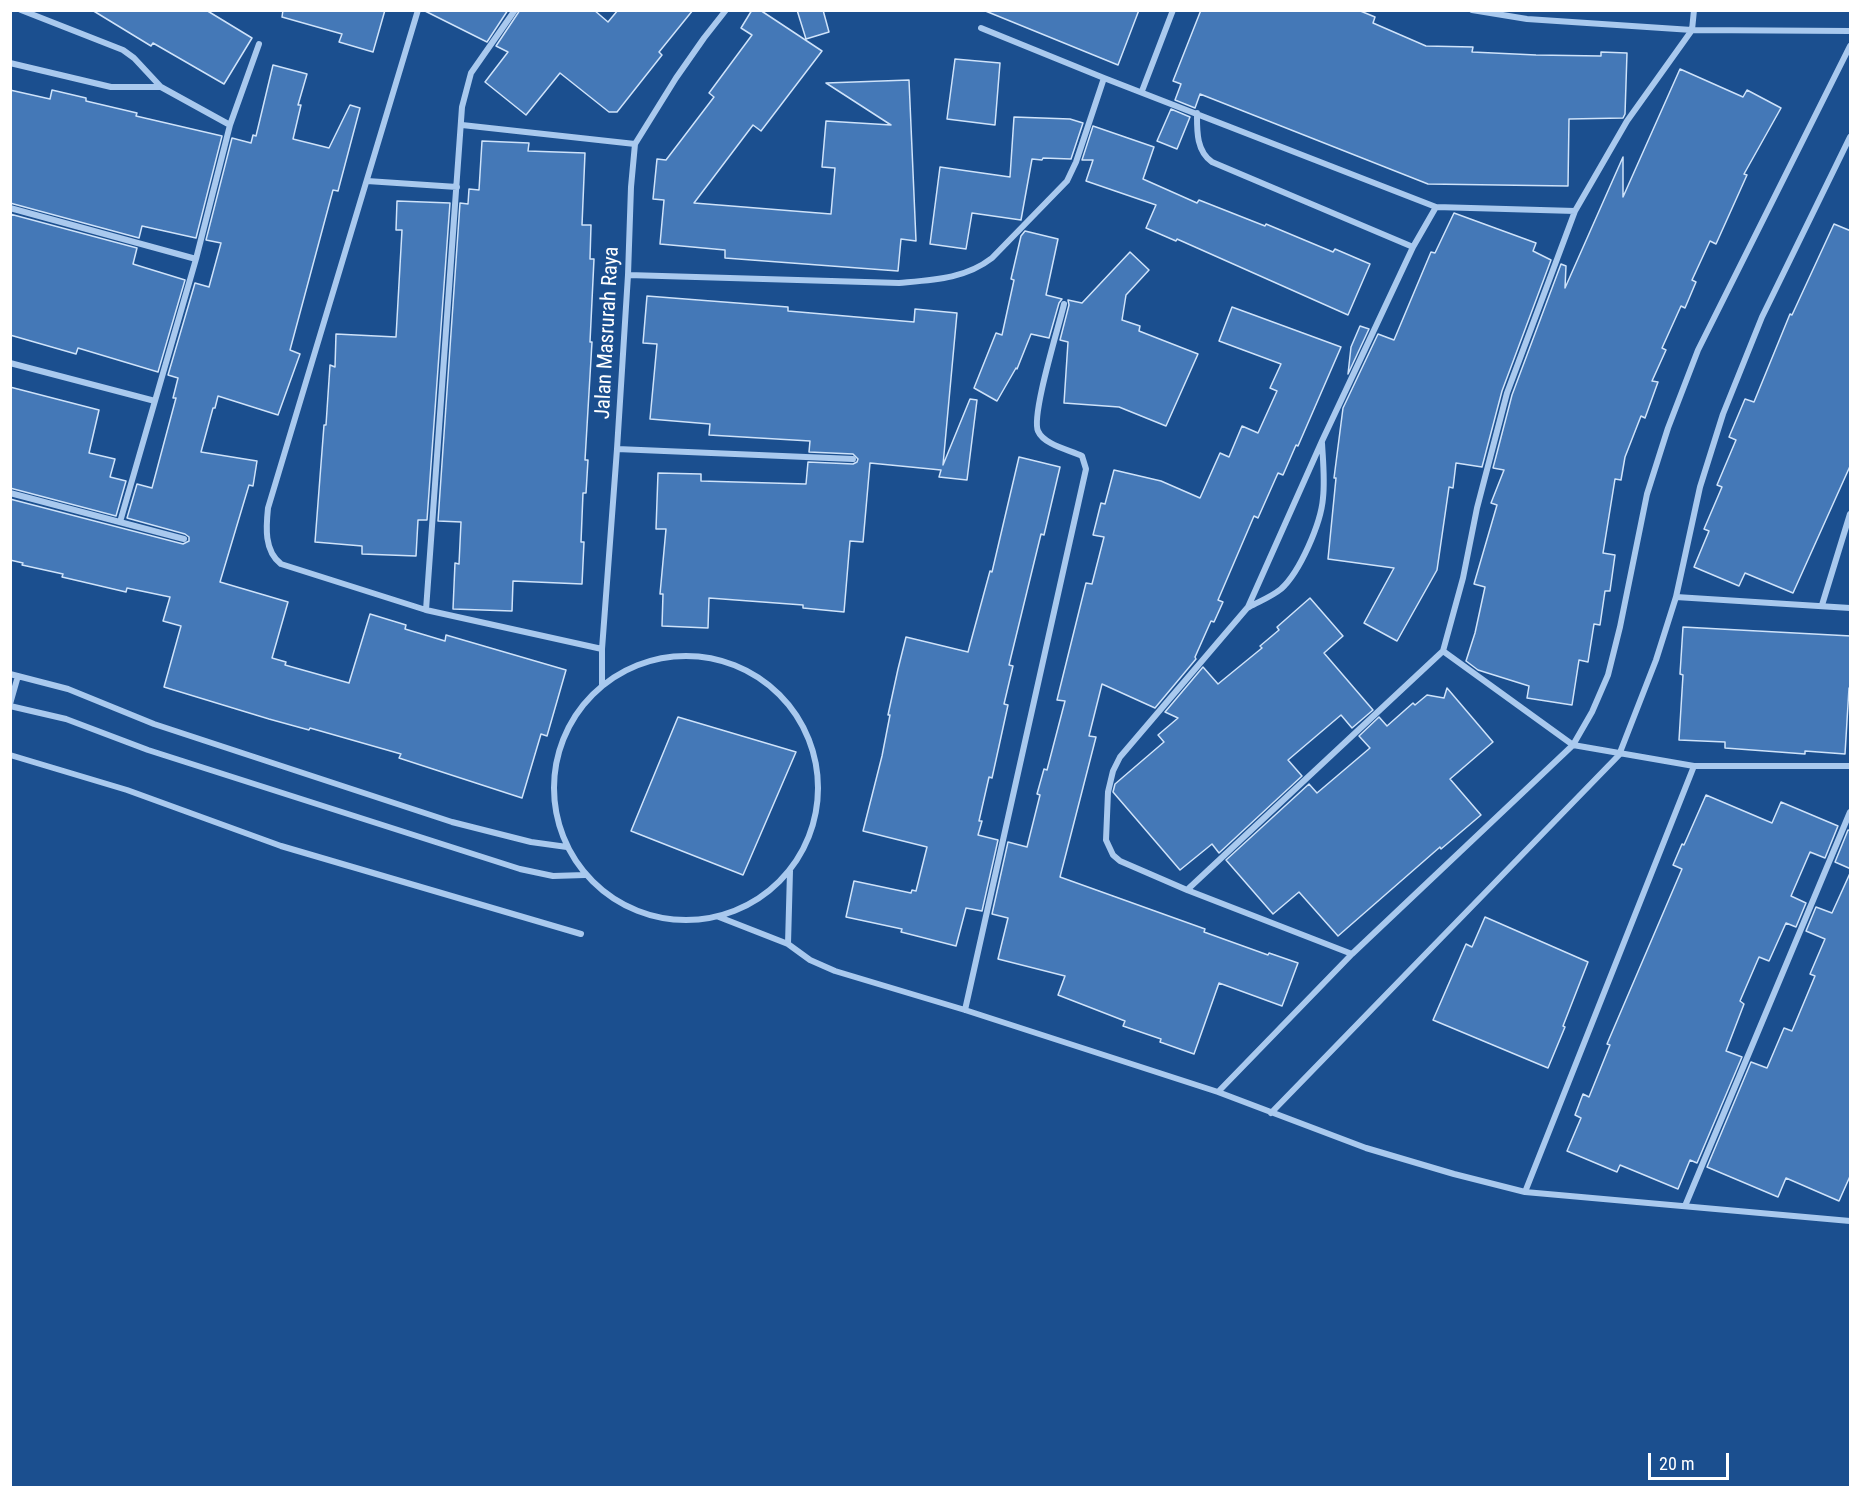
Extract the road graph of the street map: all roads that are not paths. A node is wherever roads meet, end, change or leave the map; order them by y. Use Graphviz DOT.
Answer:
graph roads {
  1 [pos="21,10"];
  2 [pos="418,10"];
  3 [pos="515,10"];
  4 [pos="726,10"];
  5 [pos="1173,10"];
  6 [pos="1472,10"];
  7 [pos="1694,10"];
  8 [pos="981,28"];
  9 [pos="1692,30"];
  10 [pos="1851,31"];
  11 [pos="259,44"];
  12 [pos="1851,46"];
  13 [pos="10,63"];
  14 [pos="1104,78"];
  15 [pos="161,87"];
  16 [pos="1142,91"];
  17 [pos="1197,113"];
  18 [pos="230,125"];
  19 [pos="462,125"];
  20 [pos="1851,137"];
  21 [pos="635,144"];
  22 [pos="367,181"];
  23 [pos="458,187"];
  24 [pos="1436,207"];
  25 [pos="10,208"];
  26 [pos="1575,210"];
  27 [pos="1413,247"];
  28 [pos="196,259"];
  29 [pos="628,275"];
  30 [pos="1064,304"];
  31 [pos="10,363"];
  32 [pos="155,400"];
  33 [pos="1322,441"];
  34 [pos="617,449"];
  35 [pos="853,459"];
  36 [pos="10,494"];
  37 [pos="1851,514"];
  38 [pos="120,522"];
  39 [pos="184,539"];
  40 [pos="1676,597"];
  41 [pos="1822,605"];
  42 [pos="1248,607"];
  43 [pos="1851,608"];
  44 [pos="426,610"];
  45 [pos="602,648"];
  46 [pos="1443,651"];
  47 [pos="10,674"];
  48 [pos="18,676"];
  49 [pos="602,685"];
  50 [pos="10,705"];
  51 [pos="1573,745"];
  52 [pos="1619,754"];
  53 [pos="10,755"];
  54 [pos="1694,766"];
  55 [pos="1851,766"];
  56 [pos="1851,812"];
  57 [pos="567,847"];
  58 [pos="790,871"];
  59 [pos="585,875"];
  60 [pos="1187,890"];
  61 [pos="719,917"];
  62 [pos="581,934"];
  63 [pos="788,944"];
  64 [pos="1352,954"];
  65 [pos="965,1010"];
  66 [pos="1218,1092"];
  67 [pos="1271,1113"];
  68 [pos="1525,1192"];
  69 [pos="1685,1206"];
  70 [pos="1851,1221"];
  1 -- 15 [label="street"];
  2 -- 22 [label="street"];
  3 -- 19 [label="street"];
  4 -- 21 [label="street, Jalan Masrurah Raya"];
  5 -- 16 [label="street"];
  6 -- 9 [label="street"];
  7 -- 9 [label="street"];
  8 -- 14 [label="street"];
  9 -- 10 [label="street"];
  9 -- 26 [label="street"];
  11 -- 18 [label="street"];
  12 -- 51 [label="street"];
  13 -- 15 [label="street"];
  14 -- 16 [label="street"];
  14 -- 29 [label="street"];
  15 -- 18 [label="street"];
  16 -- 17 [label="street"];
  17 -- 24 [label="street"];
  17 -- 27 [label="street"];
  18 -- 28 [label="street"];
  19 -- 21 [label="street"];
  19 -- 23 [label="street"];
  20 -- 40 [label="street"];
  21 -- 29 [label="street, Jalan Masrurah Raya"];
  22 -- 23 [label="street"];
  22 -- 44 [label="street"];
  23 -- 44 [label="street"];
  24 -- 26 [label="street"];
  24 -- 27 [label="street"];
  25 -- 28 [label="street"];
  26 -- 46 [label="street"];
  27 -- 33 [label="street"];
  28 -- 32 [label="street"];
  29 -- 34 [label="street, Jalan Masrurah Raya"];
  30 -- 65 [label="street"];
  31 -- 32 [label="street"];
  32 -- 38 [label="street"];
  33 -- 42 [label="street"];
  33 -- 42 [label="street"];
  34 -- 35 [label="street"];
  34 -- 45 [label="street, Jalan Masrurah Raya"];
  36 -- 38 [label="street"];
  37 -- 41 [label="street"];
  38 -- 39 [label="street"];
  40 -- 41 [label="street"];
  40 -- 52 [label="street"];
  41 -- 43 [label="street"];
  42 -- 60 [label="street"];
  44 -- 45 [label="street"];
  45 -- 49 [label="street, Jalan Masrurah Raya"];
  46 -- 51 [label="street"];
  46 -- 60 [label="street"];
  47 -- 48 [label="street"];
  48 -- 50 [label="street"];
  48 -- 57 [label="street"];
  49 -- 57 [label="street"];
  49 -- 58 [label="street"];
  50 -- 59 [label="street"];
  51 -- 52 [label="street"];
  51 -- 64 [label="street"];
  52 -- 54 [label="street"];
  52 -- 67 [label="street"];
  53 -- 62 [label="street"];
  54 -- 55 [label="street"];
  54 -- 68 [label="street"];
  56 -- 69 [label="street"];
  57 -- 59 [label="street"];
  58 -- 61 [label="street"];
  58 -- 63 [label="street"];
  59 -- 61 [label="street"];
  60 -- 64 [label="street"];
  61 -- 63 [label="street"];
  63 -- 65 [label="street"];
  64 -- 66 [label="street"];
  65 -- 66 [label="street"];
  66 -- 67 [label="street"];
  67 -- 68 [label="street"];
  68 -- 69 [label="street"];
  69 -- 70 [label="street"];
}
